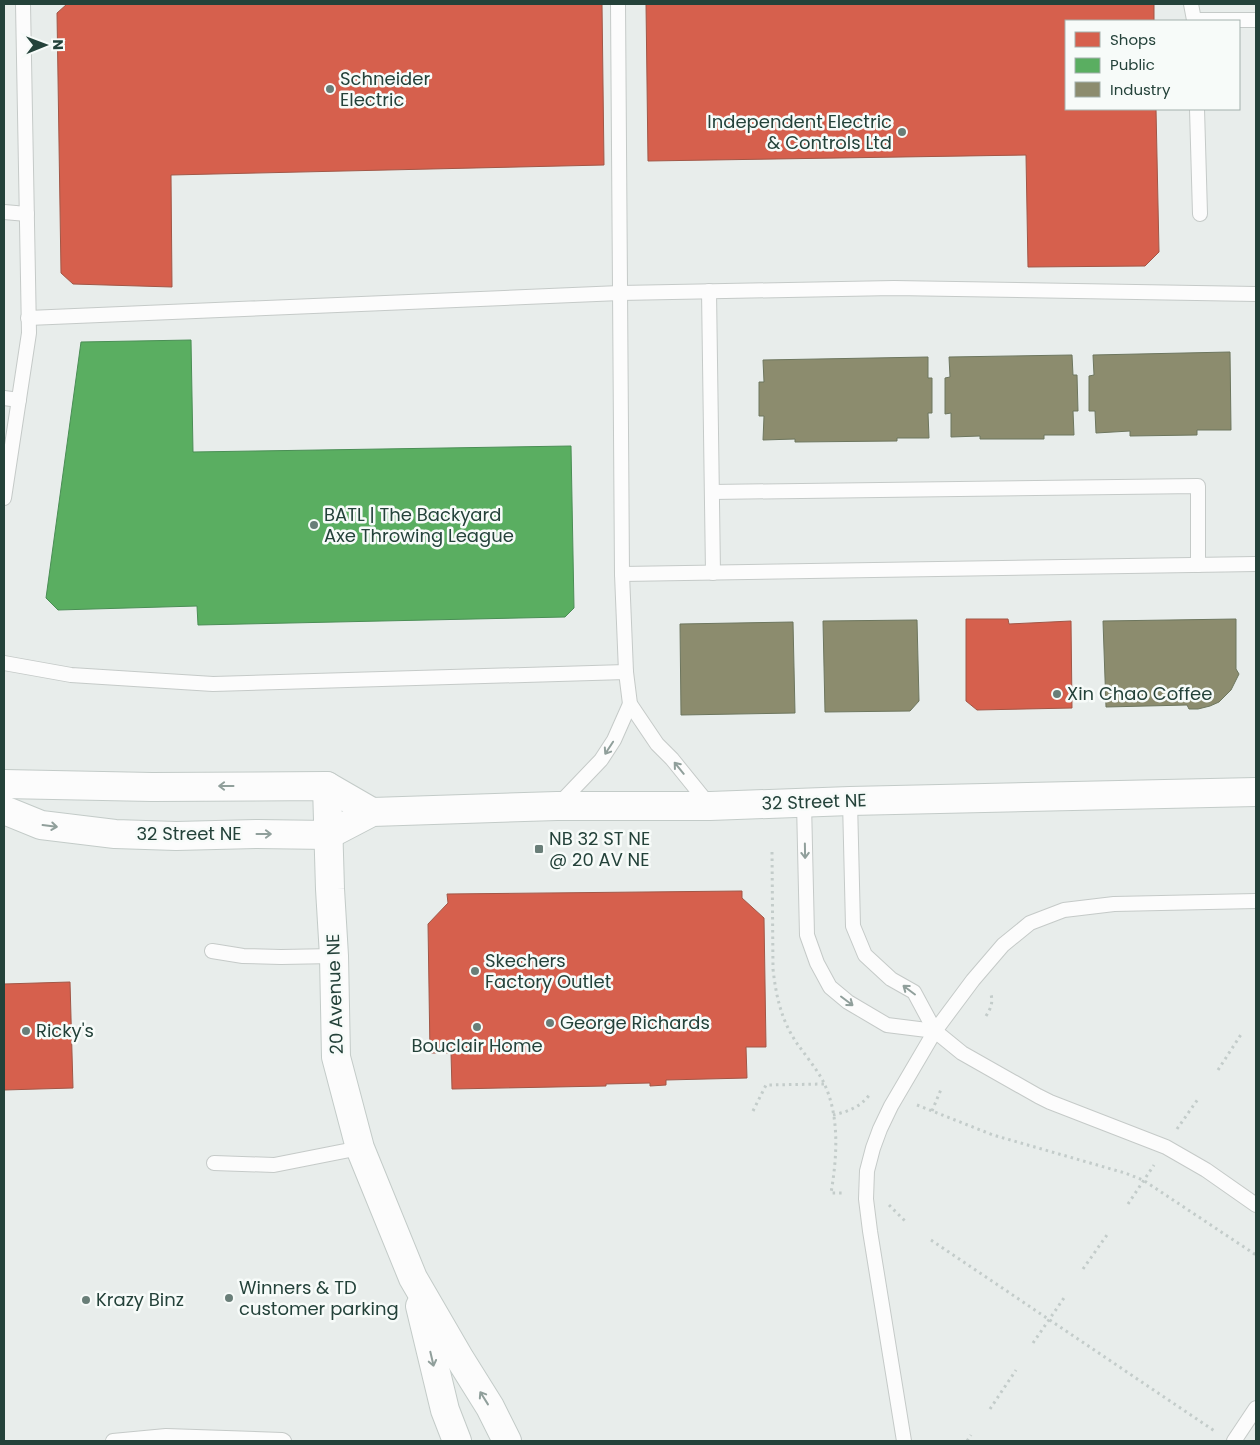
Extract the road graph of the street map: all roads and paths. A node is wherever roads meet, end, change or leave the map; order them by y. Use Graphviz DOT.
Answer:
graph roads {
  1 [pos="23,4"];
  2 [pos="618,4"];
  3 [pos="1191,4"];
  4 [pos="1194,20"];
  5 [pos="1240,20"];
  6 [pos="1256,20"];
  7 [pos="1197,110"];
  8 [pos="4,212"];
  9 [pos="27,214"];
  10 [pos="1200,214"];
  11 [pos="709,291"];
  12 [pos="620,293"];
  13 [pos="1256,294"];
  14 [pos="28,318"];
  15 [pos="4,398"];
  16 [pos="19,400"];
  17 [pos="712,492"];
  18 [pos="4,498"];
  19 [pos="1256,564"];
  20 [pos="1198,565"];
  21 [pos="713,573"];
  22 [pos="622,574"];
  23 [pos="4,663"];
  24 [pos="626,672"];
  25 [pos="630,704"];
  26 [pos="4,784"];
  27 [pos="327,786"];
  28 [pos="1256,792"];
  29 [pos="850,801"];
  30 [pos="804,803"];
  31 [pos="557,806"];
  32 [pos="710,806"];
  33 [pos="4,810"];
  34 [pos="372,812"];
  35 [pos="328,835"];
  36 [pos="772,852"];
  37 [pos="1256,901"];
  38 [pos="212,951"];
  39 [pos="334,956"];
  40 [pos="991,994"];
  41 [pos="986,1016"];
  42 [pos="935,1030"];
  43 [pos="1242,1034"];
  44 [pos="1218,1070"];
  45 [pos="824,1084"];
  46 [pos="942,1087"];
  47 [pos="871,1093"];
  48 [pos="1198,1099"];
  49 [pos="917,1105"];
  50 [pos="753,1111"];
  51 [pos="932,1111"];
  52 [pos="833,1115"];
  53 [pos="1177,1130"];
  54 [pos="360,1148"];
  55 [pos="214,1163"];
  56 [pos="1154,1164"];
  57 [pos="1143,1180"];
  58 [pos="847,1193"];
  59 [pos="1128,1204"];
  60 [pos="889,1205"];
  61 [pos="1256,1205"];
  62 [pos="906,1222"];
  63 [pos="1108,1232"];
  64 [pos="931,1240"];
  65 [pos="1256,1255"];
  66 [pos="1083,1269"];
  67 [pos="413,1278"];
  68 [pos="1066,1295"];
  69 [pos="1049,1319"];
  70 [pos="1033,1343"];
  71 [pos="1016,1370"];
  72 [pos="1256,1408"];
  73 [pos="990,1409"];
  74 [pos="1216,1432"];
  75 [pos="971,1435"];
  76 [pos="113,1441"];
  77 [pos="284,1441"];
  78 [pos="458,1441"];
  79 [pos="507,1441"];
  80 [pos="904,1441"];
  81 [pos="967,1441"];
  82 [pos="1234,1441"];
  1 -- 9 [label="lane"];
  2 -- 12 [label="lane"];
  3 -- 4 [label="lane"];
  5 -- 6 [label="lane"];
  7 -- 10 [label="lane"];
  8 -- 9 [label="lane"];
  9 -- 14 [label="lane"];
  11 -- 12 [label="lane"];
  11 -- 13 [label="lane"];
  11 -- 17 [label="lane"];
  12 -- 14 [label="lane"];
  12 -- 22 [label="lane"];
  14 -- 16 [label="lane"];
  15 -- 16 [label="lane"];
  16 -- 18 [label="lane"];
  17 -- 20 [label="lane"];
  17 -- 21 [label="lane"];
  19 -- 20 [label="lane"];
  20 -- 21 [label="lane"];
  21 -- 22 [label="lane"];
  22 -- 24 [label="lane"];
  23 -- 24 [label="lane"];
  24 -- 25 [label="lane"];
  25 -- 31 [label="lane, one-way"];
  32 -- 25 [label="lane, one-way"];
  27 -- 26 [label="street, one-way"];
  27 -- 34 [label="street"];
  27 -- 35 [label="street, 20 Avenue NE"];
  28 -- 29 [label="street, 32 Street NE"];
  29 -- 30 [label="street, 32 Street NE"];
  42 -- 29 [label="lane, one-way"];
  30 -- 32 [label="street, 32 Street NE"];
  30 -- 42 [label="lane, one-way"];
  31 -- 32 [label="street, 32 Street NE"];
  31 -- 34 [label="street, 32 Street NE"];
  33 -- 35 [label="street, 32 Street NE, one-way"];
  34 -- 35 [label="street, 32 Street NE"];
  35 -- 39 [label="street, 20 Avenue NE"];
  36 -- 45 [label="path"];
  37 -- 42 [label="lane"];
  38 -- 39 [label="lane"];
  39 -- 54 [label="street, 20 Avenue NE"];
  40 -- 41 [label="path"];
  42 -- 61 [label="lane"];
  42 -- 80 [label="lane"];
  43 -- 44 [label="path"];
  45 -- 50 [label="path"];
  45 -- 52 [label="path"];
  46 -- 51 [label="path"];
  47 -- 52 [label="path"];
  48 -- 53 [label="path"];
  49 -- 51 [label="path"];
  51 -- 57 [label="path"];
  52 -- 58 [label="path"];
  54 -- 55 [label="lane"];
  54 -- 67 [label="street, 20 Avenue NE"];
  56 -- 57 [label="path"];
  57 -- 59 [label="path"];
  57 -- 65 [label="path"];
  60 -- 62 [label="path"];
  63 -- 66 [label="path"];
  64 -- 69 [label="path"];
  67 -- 78 [label="street, 20 Avenue NE, one-way"];
  79 -- 67 [label="street, 20 Avenue NE, one-way"];
  68 -- 69 [label="path"];
  69 -- 70 [label="path"];
  69 -- 74 [label="path"];
  71 -- 73 [label="path"];
  72 -- 82 [label="lane"];
  75 -- 81 [label="path"];
  76 -- 77 [label="lane"];
}
